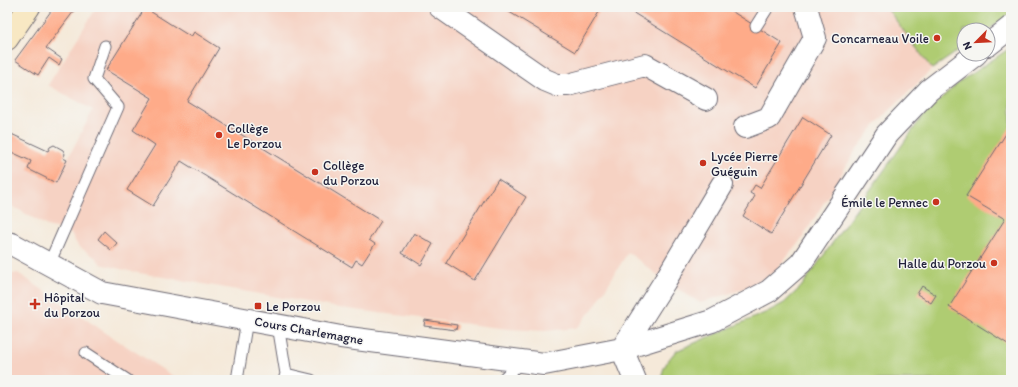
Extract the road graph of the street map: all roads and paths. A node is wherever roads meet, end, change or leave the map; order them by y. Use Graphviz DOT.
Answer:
graph roads {
  1 [pos="29,7"];
  2 [pos="440,7"];
  3 [pos="768,7"];
  4 [pos="806,7"];
  5 [pos="756,26"];
  6 [pos="1011,27"];
  7 [pos="7,39"];
  8 [pos="996,39"];
  9 [pos="105,46"];
  10 [pos="966,62"];
  11 [pos="706,99"];
  12 [pos="745,127"];
  13 [pos="722,185"];
  14 [pos="7,243"];
  15 [pos="49,264"];
  16 [pos="247,320"];
  17 [pos="278,325"];
  18 [pos="622,349"];
  19 [pos="86,353"];
  20 [pos="522,361"];
  21 [pos="285,377"];
  22 [pos="127,380"];
  23 [pos="237,380"];
  24 [pos="311,380"];
  25 [pos="502,380"];
  26 [pos="635,380"];
  1 -- 7 [label="main road"];
  2 -- 11 [label="street"];
  3 -- 5 [label="lane"];
  4 -- 12 [label="street"];
  6 -- 8 [label="street"];
  9 -- 15 [label="lane"];
  10 -- 18 [label="street, Cours Charlemagne"];
  13 -- 18 [label="street"];
  14 -- 15 [label="street, Cours Charlemagne"];
  15 -- 16 [label="street, Cours Charlemagne"];
  16 -- 17 [label="street, Cours Charlemagne"];
  16 -- 23 [label="lane"];
  17 -- 20 [label="street, Cours Charlemagne"];
  17 -- 21 [label="lane"];
  18 -- 20 [label="street, Cours Charlemagne"];
  18 -- 26 [label="street"];
  19 -- 22 [label="lane"];
  20 -- 25 [label="lane"];
  21 -- 24 [label="lane"];
}
